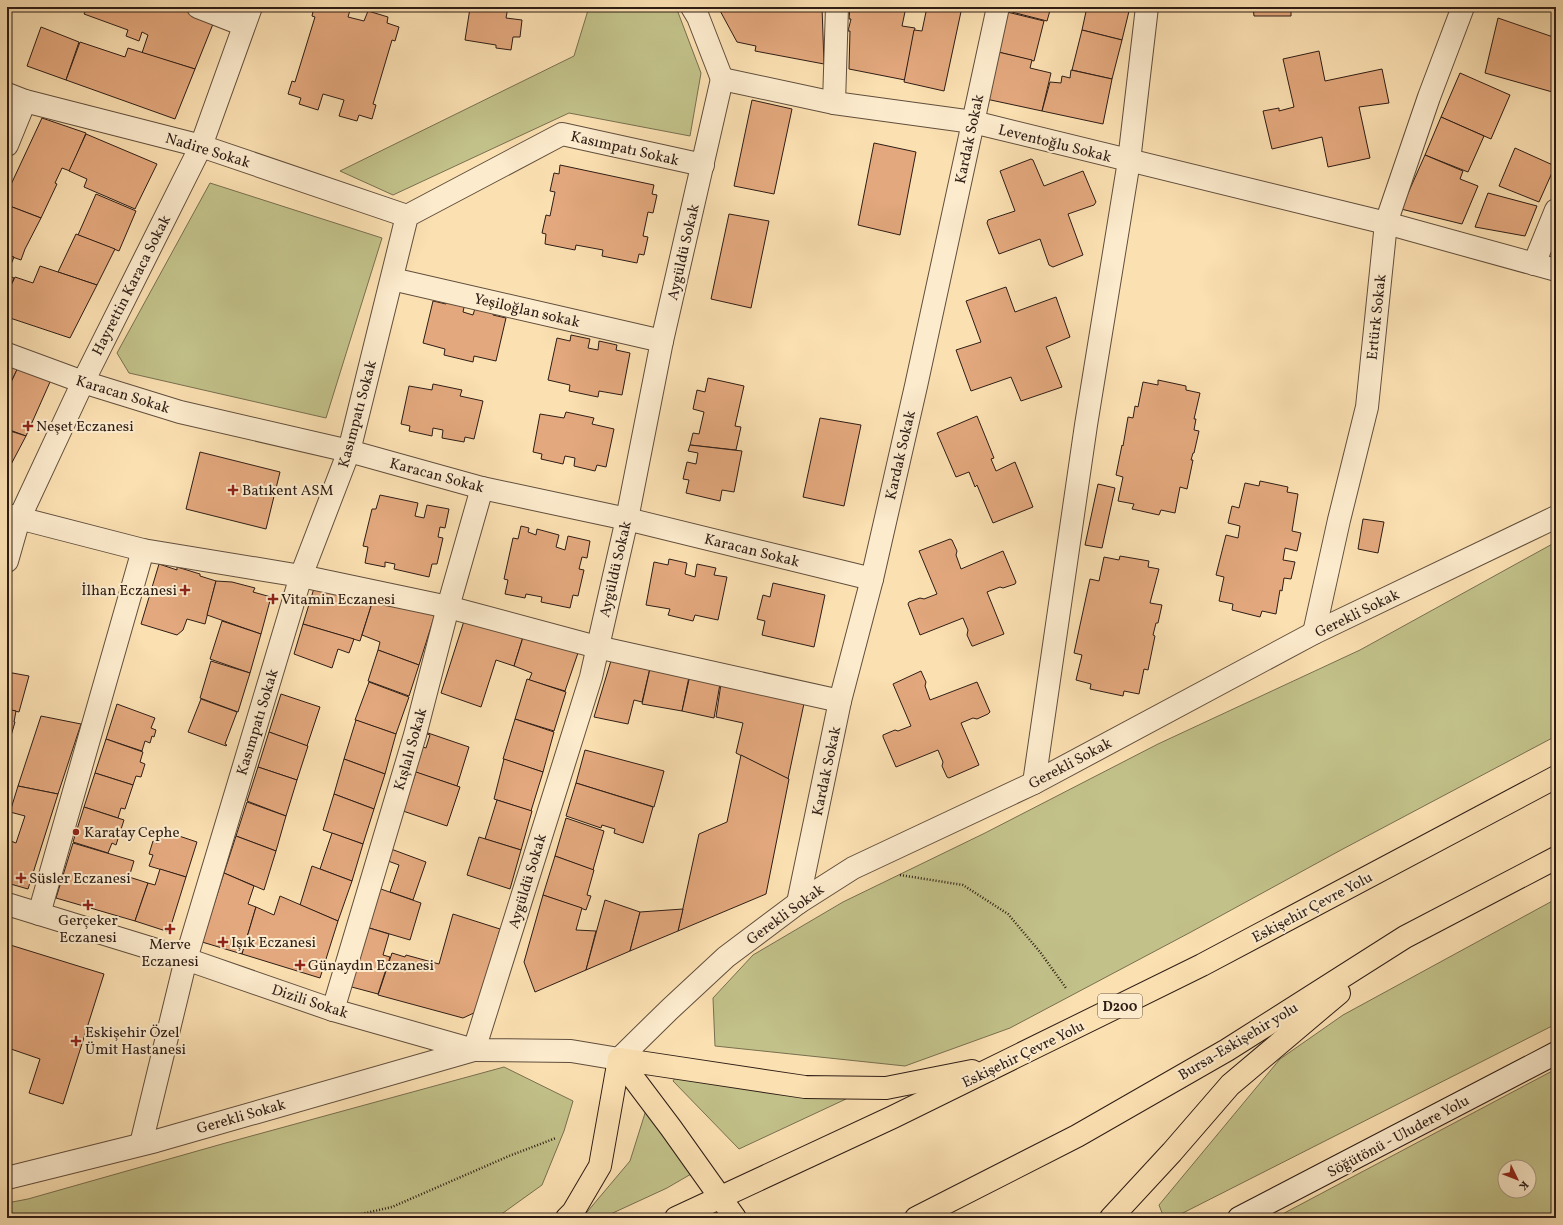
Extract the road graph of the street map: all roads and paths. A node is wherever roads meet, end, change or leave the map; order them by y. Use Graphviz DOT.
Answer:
graph roads {
  1 [pos="198,7"];
  2 [pos="692,7"];
  3 [pos="837,7"];
  4 [pos="998,7"];
  5 [pos="1147,7"];
  6 [pos="1463,7"];
  7 [pos="248,16"];
  8 [pos="722,79"];
  9 [pos="16,97"];
  10 [pos="834,102"];
  11 [pos="973,122"];
  12 [pos="7,145"];
  13 [pos="201,146"];
  14 [pos="1130,161"];
  15 [pos="703,165"];
  16 [pos="1556,210"];
  17 [pos="407,216"];
  18 [pos="1386,223"];
  19 [pos="1534,264"];
  20 [pos="1556,270"];
  21 [pos="392,279"];
  22 [pos="662,342"];
  23 [pos="7,354"];
  24 [pos="83,382"];
  25 [pos="349,451"];
  26 [pos="482,488"];
  27 [pos="1556,516"];
  28 [pos="13,517"];
  29 [pos="627,519"];
  30 [pos="143,550"];
  31 [pos="7,561"];
  32 [pos="302,576"];
  33 [pos="872,579"];
  34 [pos="448,607"];
  35 [pos="1314,633"];
  36 [pos="597,647"];
  37 [pos="840,701"];
  38 [pos="1556,777"];
  39 [pos="1034,783"];
  40 [pos="1556,858"];
  41 [pos="892,874"];
  42 [pos="798,903"];
  43 [pos="7,904"];
  44 [pos="40,914"];
  45 [pos="1405,937"];
  46 [pos="186,959"];
  47 [pos="1066,988"];
  48 [pos="333,1010"];
  49 [pos="474,1050"];
  50 [pos="1556,1053"];
  51 [pos="619,1060"];
  52 [pos="997,1067"];
  53 [pos="556,1138"];
  54 [pos="140,1144"];
  55 [pos="7,1178"];
  56 [pos="720,1197"];
  57 [pos="344,1218"];
  58 [pos="567,1218"];
  59 [pos="676,1218"];
  60 [pos="735,1218"];
  61 [pos="916,1218"];
  62 [pos="1111,1218"];
  63 [pos="1239,1218"];
  1 -- 7 [label="street"];
  2 -- 8 [label="street"];
  3 -- 10 [label="street"];
  4 -- 11 [label="street, Kardak Sokak"];
  5 -- 14 [label="street"];
  6 -- 18 [label="street, Ertürk Sokak"];
  7 -- 13 [label="street, Hayrettin Karaca Sokak"];
  8 -- 10 [label="street, Leventoğlu Sokak"];
  8 -- 15 [label="street, Aygüldü Sokak"];
  9 -- 12 [label="street"];
  9 -- 13 [label="street, Nadire Sokak"];
  10 -- 11 [label="street, Leventoğlu Sokak"];
  11 -- 14 [label="street, Leventoğlu Sokak"];
  11 -- 33 [label="street, Kardak Sokak"];
  13 -- 17 [label="street, Nadire Sokak"];
  13 -- 24 [label="street, Hayrettin Karaca Sokak"];
  14 -- 18 [label="street, Leventoğlu Sokak"];
  14 -- 39 [label="street"];
  15 -- 17 [label="street, Kasımpatı Sokak"];
  15 -- 22 [label="street, Aygüldü Sokak"];
  16 -- 19 [label="street"];
  17 -- 21 [label="street, Kasımpatı Sokak"];
  18 -- 19 [label="street, Leventoğlu Sokak"];
  18 -- 35 [label="street, Ertürk Sokak"];
  19 -- 20 [label="street"];
  21 -- 22 [label="street, Yeşiloğlan sokak"];
  21 -- 25 [label="street, Kasımpatı Sokak"];
  22 -- 29 [label="street, Aygüldü Sokak"];
  23 -- 24 [label="street, Karacan Sokak"];
  24 -- 25 [label="street, Karacan Sokak"];
  24 -- 28 [label="street, Hayrettin Karaca Sokak"];
  25 -- 26 [label="street, Karacan Sokak"];
  25 -- 32 [label="street, Kasımpatı Sokak"];
  26 -- 29 [label="street, Karacan Sokak"];
  26 -- 34 [label="street, Kışlalı Sokak"];
  27 -- 35 [label="street, Gerekli Sokak"];
  28 -- 30 [label="street"];
  28 -- 31 [label="street, Hayrettin Karaca Sokak"];
  29 -- 33 [label="street, Karacan Sokak"];
  29 -- 36 [label="street, Aygüldü Sokak"];
  30 -- 32 [label="street"];
  30 -- 44 [label="street"];
  32 -- 34 [label="street"];
  32 -- 46 [label="street, Kasımpatı Sokak"];
  33 -- 37 [label="street, Kardak Sokak"];
  34 -- 36 [label="street"];
  34 -- 48 [label="street, Kışlalı Sokak"];
  35 -- 39 [label="street, Gerekli Sokak"];
  36 -- 37 [label="street"];
  36 -- 49 [label="street, Aygüldü Sokak"];
  37 -- 42 [label="street, Kardak Sokak"];
  38 -- 52 [label="highway, Eskişehir Çevre Yolu / D200"];
  39 -- 42 [label="street, Gerekli Sokak"];
  40 -- 45 [label="highway, Bursa-Eskişehir yolu"];
  41 -- 47 [label="path"];
  42 -- 51 [label="street, Gerekli Sokak"];
  43 -- 44 [label="street, Dizili Sokak"];
  44 -- 46 [label="street, Dizili Sokak"];
  45 -- 61 [label="highway, Bursa-Eskişehir yolu"];
  45 -- 62 [label="highway"];
  46 -- 48 [label="street, Dizili Sokak"];
  46 -- 54 [label="street, Kasımpatı Sokak"];
  48 -- 49 [label="street, Dizili Sokak"];
  49 -- 51 [label="street, Dizili Sokak"];
  49 -- 54 [label="street, Gerekli Sokak"];
  50 -- 63 [label="street, Söğütönü - Uludere Yolu"];
  51 -- 52 [label="highway"];
  51 -- 56 [label="highway"];
  51 -- 58 [label="highway"];
  52 -- 56 [label="highway, Eskişehir Çevre Yolu / D200"];
  53 -- 57 [label="path"];
  54 -- 55 [label="street, Gerekli Sokak"];
  56 -- 59 [label="highway, Eskişehir Çevre Yolu / D200"];
  56 -- 60 [label="highway"];
}
